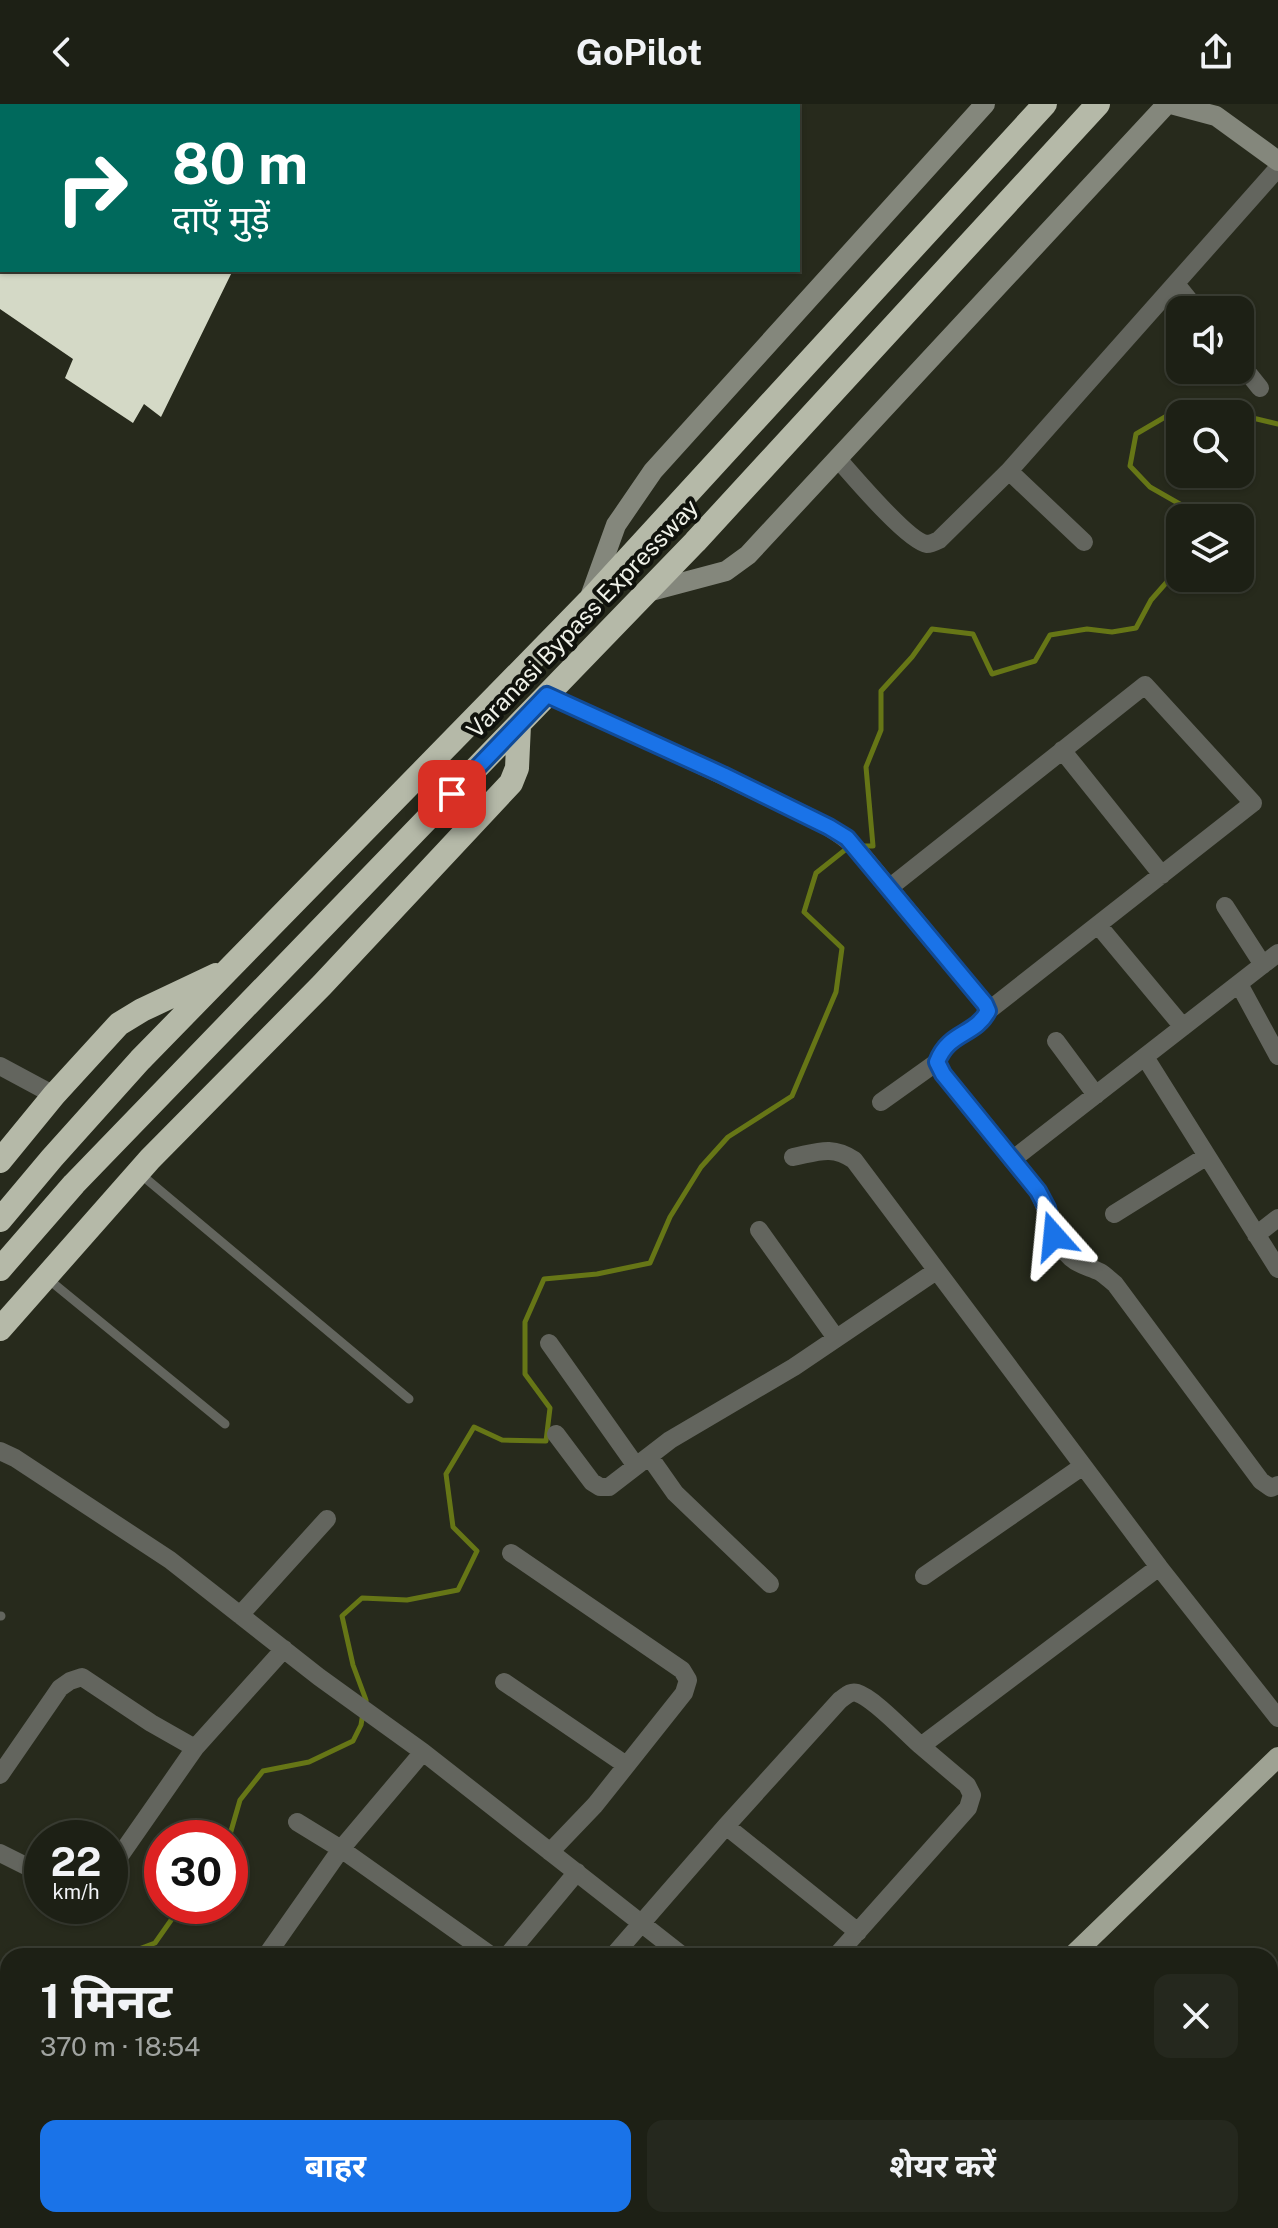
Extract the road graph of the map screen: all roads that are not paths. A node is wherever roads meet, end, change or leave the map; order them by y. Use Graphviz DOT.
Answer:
graph roads {
  1 [pos="985,104"];
  2 [pos="1045,104"];
  3 [pos="1098,104"];
  4 [pos="1169,104"];
  5 [pos="1278,161"];
  6 [pos="1278,168"];
  7 [pos="1176,284"];
  8 [pos="1186,296"];
  9 [pos="1254,380"];
  10 [pos="1260,388"];
  11 [pos="838,459"];
  12 [pos="1009,471"];
  13 [pos="1084,542"];
  14 [pos="647,592"];
  15 [pos="589,601"];
  16 [pos="547,695"];
  17 [pos="519,725"];
  18 [pos="1062,750"];
  19 [pos="1162,875"];
  20 [pos="889,888"];
  21 [pos="1225,906"];
  22 [pos="1098,925"];
  23 [pos="1271,959"];
  24 [pos="231,968"];
  25 [pos="1239,984"];
  26 [pos="988,1011"];
  27 [pos="1183,1027"];
  28 [pos="1056,1041"];
  29 [pos="1278,1056"];
  30 [pos="1145,1057"];
  31 [pos="937,1062"];
  32 [pos="0,1066"];
  33 [pos="54,1095"];
  34 [pos="1096,1095"];
  35 [pos="881,1102"];
  36 [pos="1207,1156"];
  37 [pos="793,1157"];
  38 [pos="1012,1160"];
  39 [pos="0,1161"];
  40 [pos="138,1172"];
  41 [pos="1114,1214"];
  42 [pos="1278,1218"];
  43 [pos="0,1220"];
  44 [pos="759,1230"];
  45 [pos="1256,1235"];
  46 [pos="0,1269"];
  47 [pos="1278,1269"];
  48 [pos="936,1271"];
  49 [pos="45,1277"];
  50 [pos="0,1329"];
  51 [pos="836,1338"];
  52 [pos="549,1343"];
  53 [pos="409,1399"];
  54 [pos="225,1424"];
  55 [pos="556,1434"];
  56 [pos="0,1451"];
  57 [pos="643,1461"];
  58 [pos="1083,1466"];
  59 [pos="1276,1492"];
  60 [pos="327,1519"];
  61 [pos="511,1553"];
  62 [pos="1159,1567"];
  63 [pos="924,1576"];
  64 [pos="770,1584"];
  65 [pos="240,1615"];
  66 [pos="284,1649"];
  67 [pos="504,1682"];
  68 [pos="1278,1718"];
  69 [pos="921,1746"];
  70 [pos="195,1748"];
  71 [pos="423,1752"];
  72 [pos="1278,1757"];
  73 [pos="626,1765"];
  74 [pos="0,1775"];
  75 [pos="297,1822"];
  76 [pos="726,1826"];
  77 [pos="128,1844"];
  78 [pos="341,1849"];
  79 [pos="550,1852"];
  80 [pos="0,1853"];
  81 [pos="24,1865"];
  82 [pos="577,1872"];
  83 [pos="640,1924"];
  84 [pos="858,1932"];
  85 [pos="272,1948"];
  86 [pos="481,1948"];
  87 [pos="514,1948"];
  88 [pos="620,1948"];
  89 [pos="672,1948"];
  90 [pos="843,1948"];
  91 [pos="1080,1948"];
  1 -- 15 [label="street"];
  2 -- 15 [label="highway, Varanasi Bypass Expressway"];
  3 -- 14 [label="highway, Varanasi Bypass Expressway"];
  4 -- 5 [label="street"];
  4 -- 11 [label="street"];
  6 -- 7 [label="street"];
  7 -- 8 [label="street"];
  7 -- 12 [label="street"];
  9 -- 10 [label="street"];
  11 -- 12 [label="street"];
  11 -- 14 [label="street"];
  12 -- 13 [label="street"];
  14 -- 16 [label="highway, Varanasi Bypass Expressway"];
  15 -- 24 [label="highway, Varanasi Bypass Expressway"];
  16 -- 17 [label="highway, Varanasi Bypass Expressway"];
  16 -- 20 [label="street"];
  17 -- 40 [label="highway"];
  17 -- 46 [label="highway, Varanasi Bypass Expressway"];
  18 -- 19 [label="street"];
  18 -- 19 [label="street"];
  18 -- 20 [label="street"];
  19 -- 22 [label="street"];
  20 -- 26 [label="street"];
  21 -- 23 [label="street"];
  22 -- 26 [label="street"];
  22 -- 27 [label="street"];
  23 -- 25 [label="street"];
  24 -- 33 [label="highway"];
  24 -- 43 [label="highway, Varanasi Bypass Expressway"];
  25 -- 27 [label="street"];
  25 -- 29 [label="street"];
  26 -- 31 [label="street"];
  27 -- 30 [label="street"];
  28 -- 34 [label="street"];
  30 -- 34 [label="street"];
  30 -- 36 [label="street"];
  31 -- 35 [label="street"];
  31 -- 38 [label="street"];
  32 -- 33 [label="street"];
  33 -- 39 [label="highway"];
  34 -- 38 [label="street"];
  36 -- 41 [label="street"];
  36 -- 45 [label="street"];
  37 -- 48 [label="street"];
  38 -- 59 [label="street"];
  40 -- 49 [label="highway"];
  40 -- 53 [label="lane"];
  42 -- 45 [label="street"];
  44 -- 51 [label="street"];
  45 -- 47 [label="street"];
  48 -- 51 [label="street"];
  48 -- 58 [label="street"];
  49 -- 50 [label="highway"];
  49 -- 54 [label="lane"];
  51 -- 57 [label="street"];
  52 -- 57 [label="street"];
  55 -- 57 [label="street"];
  56 -- 65 [label="street"];
  57 -- 64 [label="street"];
  58 -- 62 [label="street"];
  58 -- 63 [label="street"];
  60 -- 65 [label="street"];
  61 -- 73 [label="street"];
  62 -- 68 [label="street"];
  62 -- 69 [label="street"];
  65 -- 66 [label="street"];
  66 -- 70 [label="street"];
  66 -- 71 [label="street"];
  67 -- 73 [label="street"];
  69 -- 76 [label="street"];
  69 -- 84 [label="street"];
  70 -- 74 [label="street"];
  70 -- 77 [label="street"];
  71 -- 78 [label="street"];
  71 -- 79 [label="street"];
  72 -- 91 [label="main road"];
  73 -- 79 [label="street"];
  75 -- 78 [label="street"];
  76 -- 83 [label="street"];
  76 -- 84 [label="street"];
  78 -- 85 [label="street"];
  78 -- 86 [label="street"];
  79 -- 82 [label="street"];
  80 -- 81 [label="street"];
  82 -- 83 [label="street"];
  82 -- 87 [label="street"];
  83 -- 88 [label="street"];
  83 -- 89 [label="street"];
  84 -- 90 [label="street"];
}
